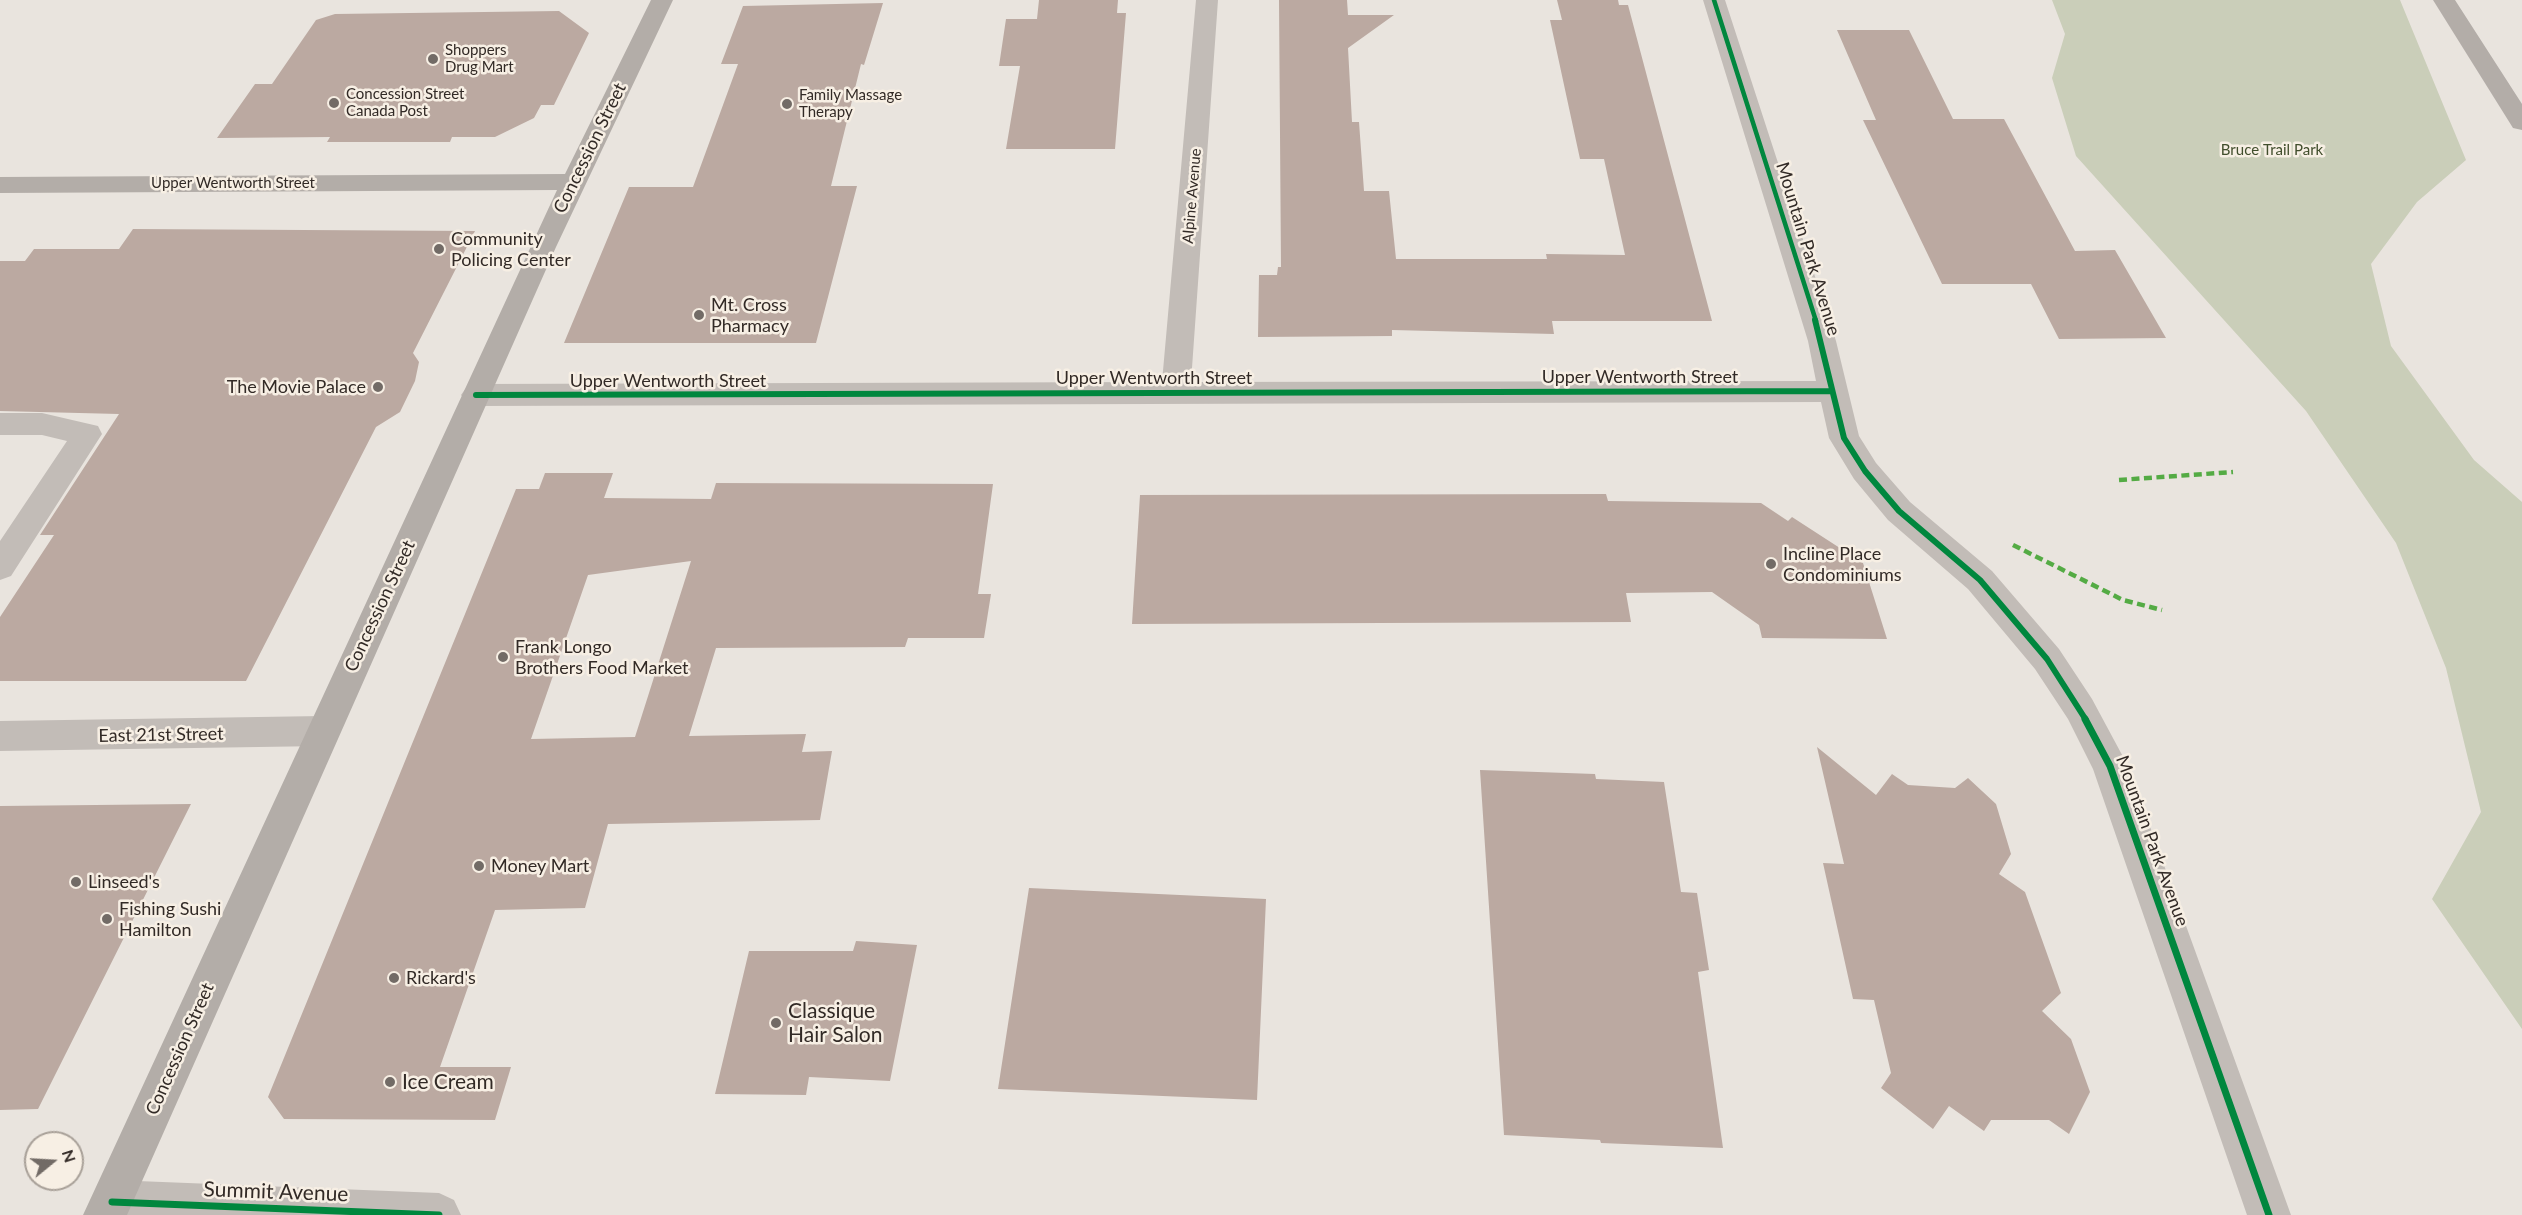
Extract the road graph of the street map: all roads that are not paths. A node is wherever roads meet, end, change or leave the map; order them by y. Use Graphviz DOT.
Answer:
graph roads {
  1 [pos="662,0"];
  2 [pos="1207,0"];
  3 [pos="1714,0"];
  4 [pos="2444,0"];
  5 [pos="2522,123"];
  6 [pos="574,182"];
  7 [pos="0,185"];
  8 [pos="1831,391"];
  9 [pos="1176,393"];
  10 [pos="476,395"];
  11 [pos="0,424"];
  12 [pos="0,567"];
  13 [pos="323,731"];
  14 [pos="0,736"];
  15 [pos="109,1208"];
  16 [pos="439,1215"];
  17 [pos="2269,1215"];
  1 -- 6 [label="main road, Concession Street"];
  2 -- 9 [label="street, Alpine Avenue"];
  3 -- 8 [label="street, Mountain Park Avenue"];
  4 -- 5 [label="main road"];
  6 -- 7 [label="main road, Upper Wentworth Street"];
  6 -- 10 [label="main road, Concession Street"];
  8 -- 9 [label="street, Upper Wentworth Street"];
  8 -- 17 [label="street, Mountain Park Avenue"];
  9 -- 10 [label="street, Upper Wentworth Street"];
  10 -- 13 [label="main road, Concession Street"];
  11 -- 12 [label="street"];
  13 -- 14 [label="street, East 21st Street"];
  13 -- 15 [label="main road, Concession Street"];
  15 -- 16 [label="street, Summit Avenue"];
}
